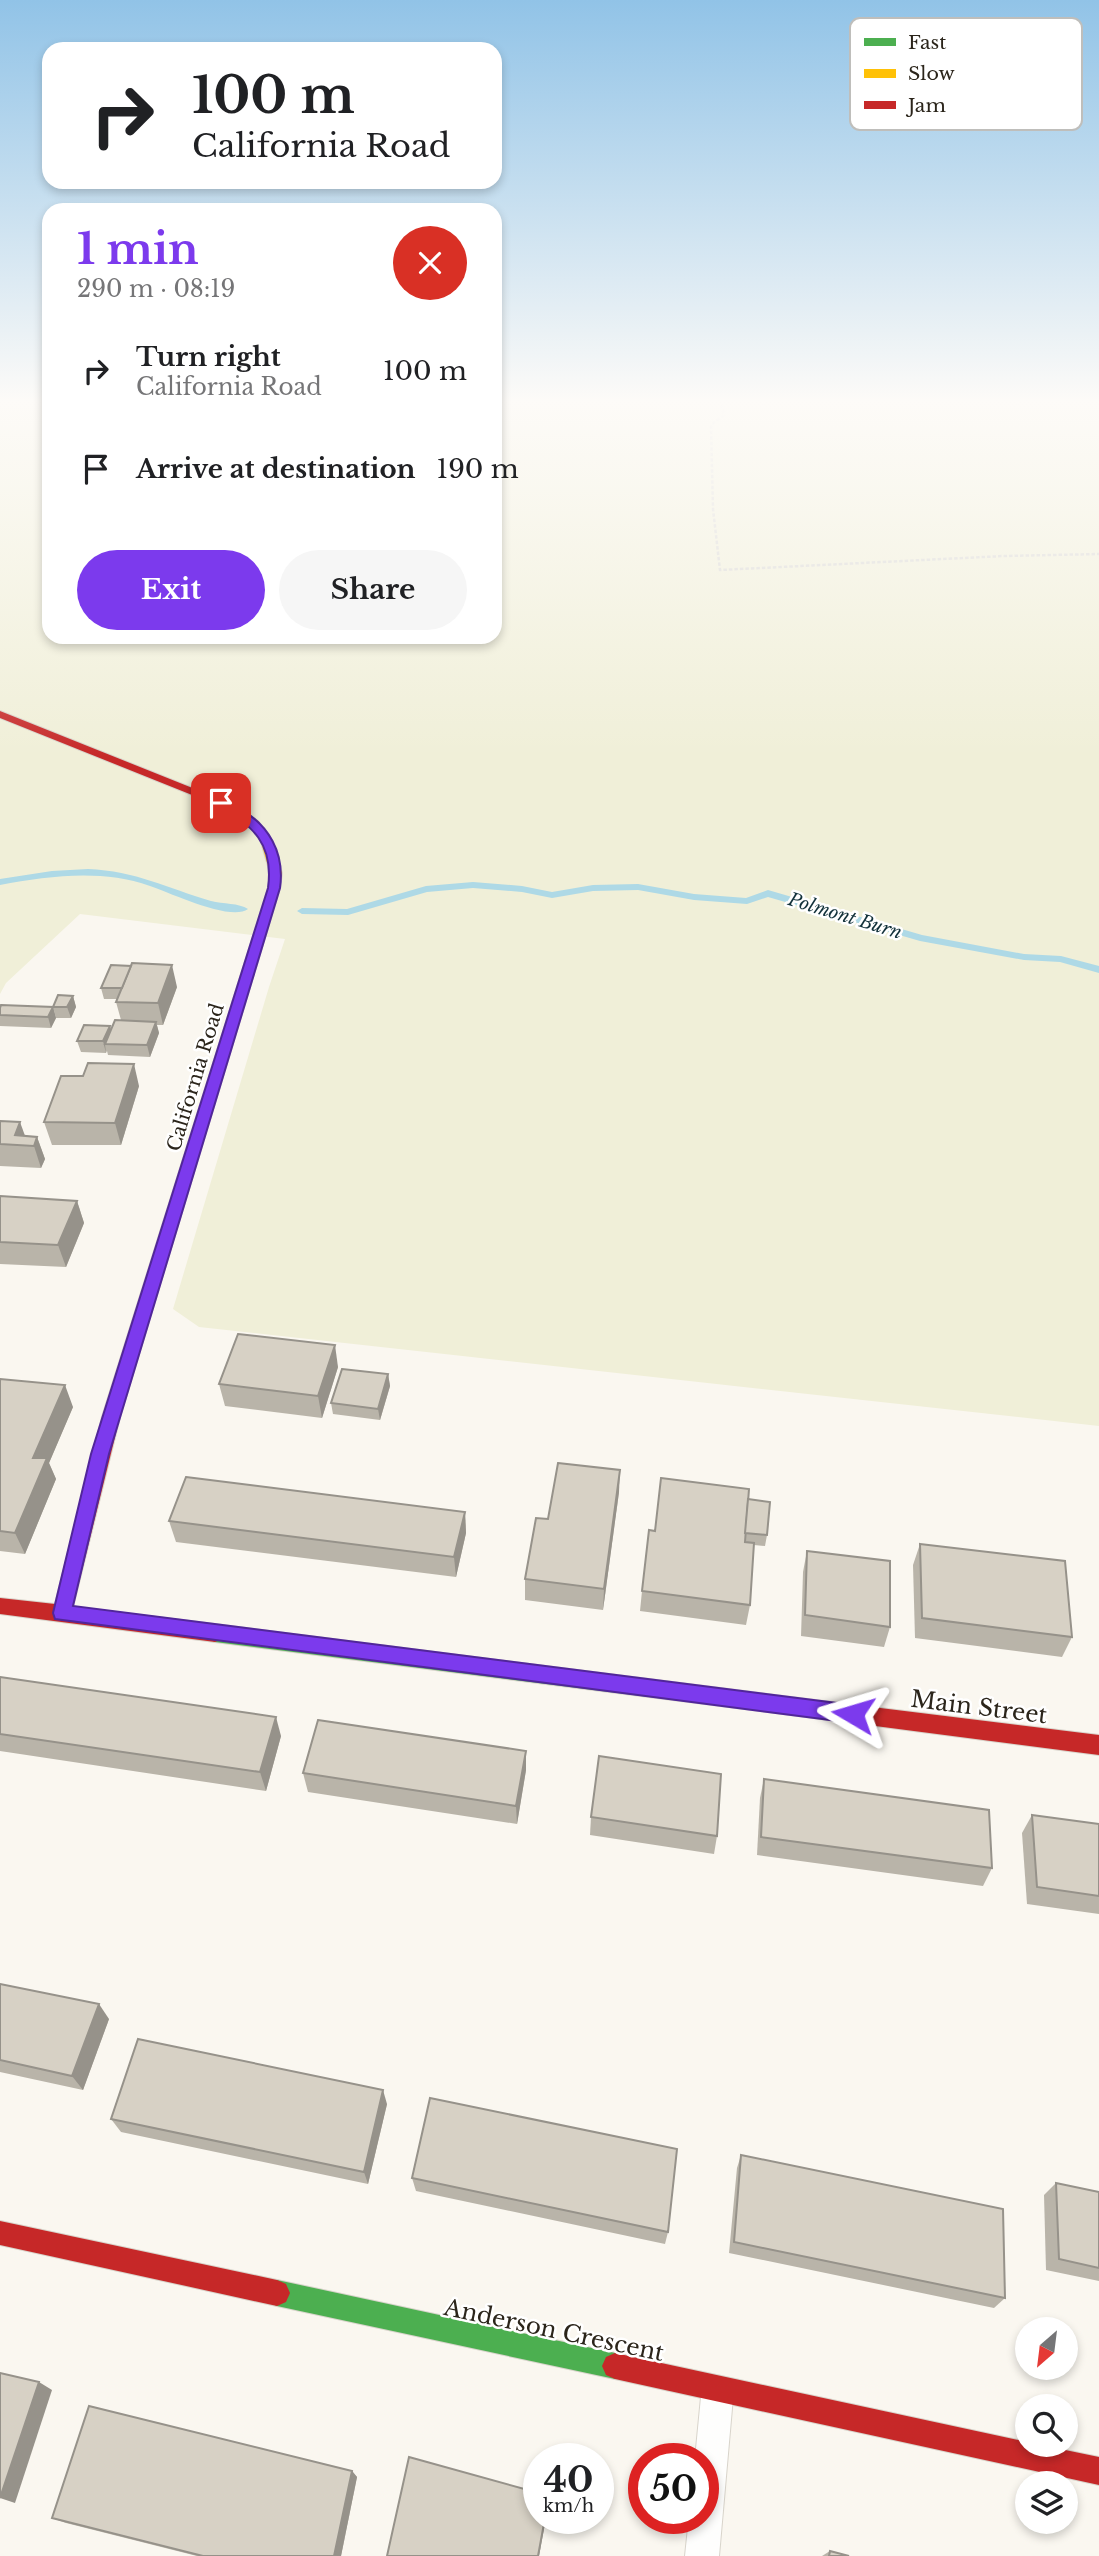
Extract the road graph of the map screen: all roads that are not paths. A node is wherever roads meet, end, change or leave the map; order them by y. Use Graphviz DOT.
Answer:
graph roads {
  1 [pos="0,714"];
  2 [pos="0,1606"];
  3 [pos="62,1613"];
  4 [pos="1099,1745"];
  5 [pos="0,2233"];
  6 [pos="718,2389"];
  7 [pos="1099,2471"];
  8 [pos="702,2556"];
  1 -- 3 [label="main road, California Road"];
  2 -- 3 [label="main road, Main Street"];
  3 -- 4 [label="main road, Main Street"];
  5 -- 6 [label="main road, Anderson Crescent"];
  6 -- 7 [label="main road, Anderson Crescent"];
  6 -- 8 [label="lane"];
}
